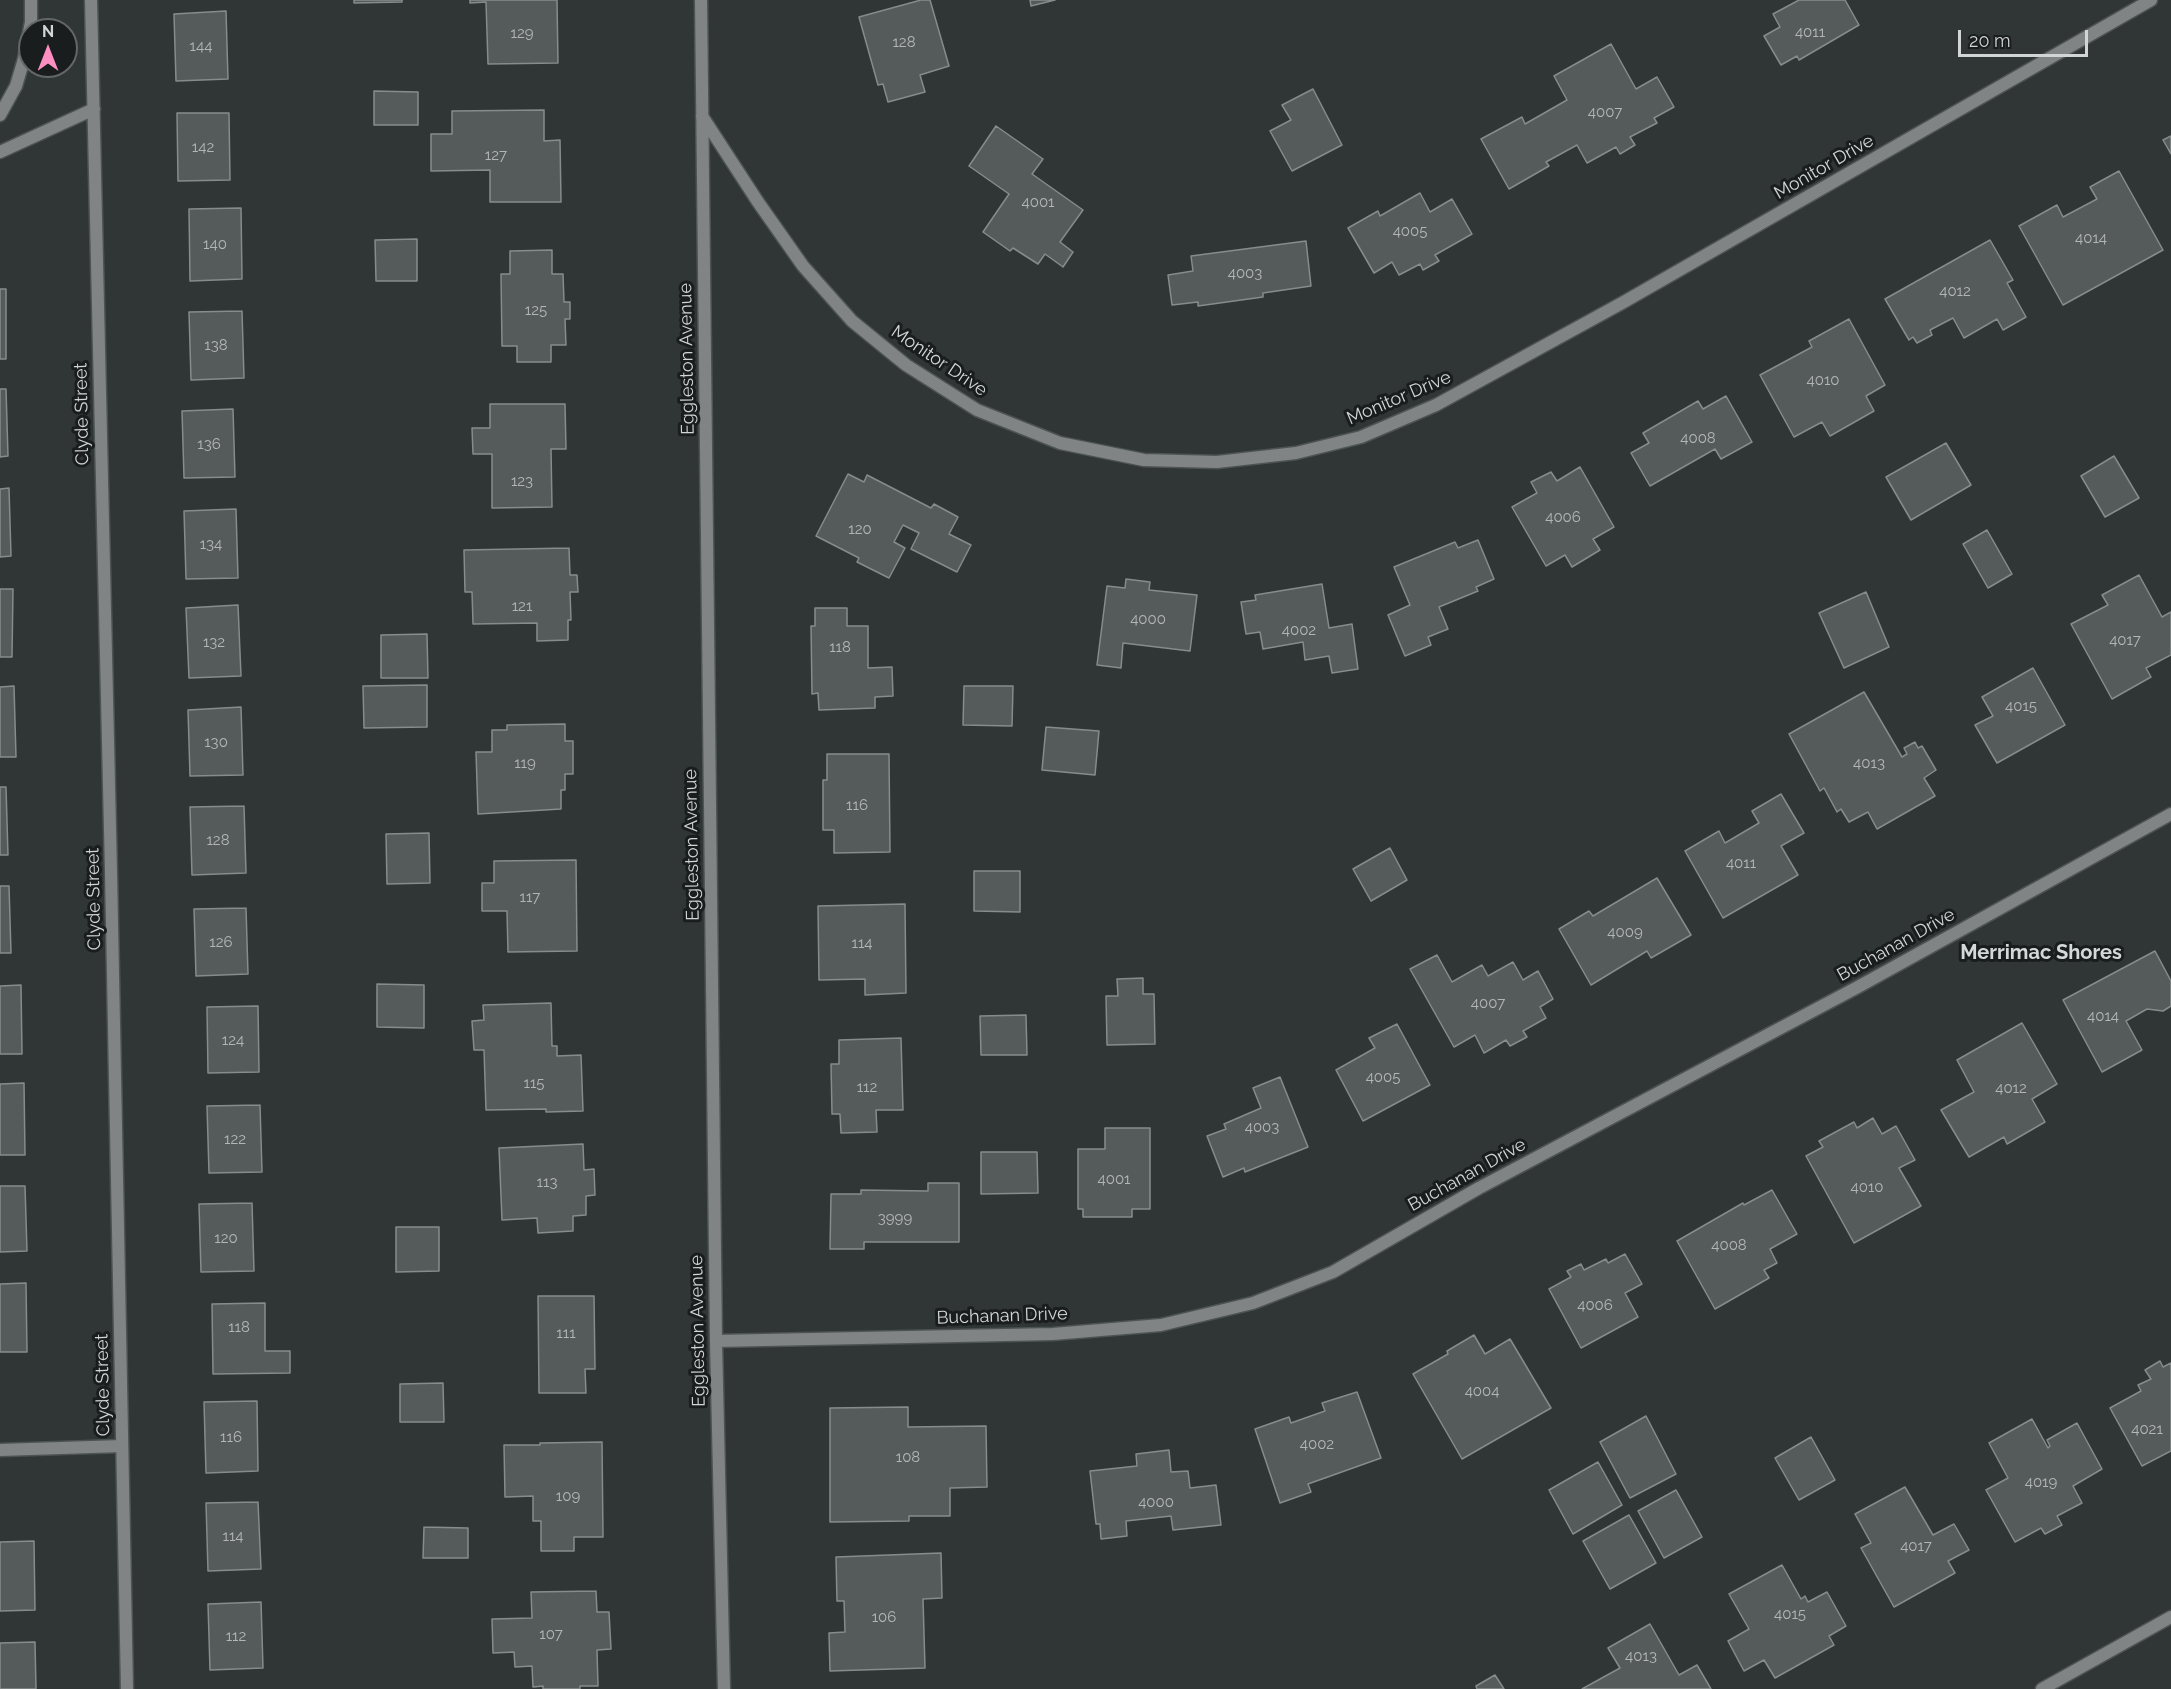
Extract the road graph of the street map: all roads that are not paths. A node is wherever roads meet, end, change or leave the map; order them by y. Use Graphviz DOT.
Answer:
graph roads {
  1 [pos="31,0"];
  2 [pos="92,0"];
  3 [pos="701,0"];
  4 [pos="2151,0"];
  5 [pos="93,109"];
  6 [pos="0,115"];
  7 [pos="702,116"];
  8 [pos="0,152"];
  9 [pos="2171,814"];
  10 [pos="716,1341"];
  11 [pos="122,1446"];
  12 [pos="0,1450"];
  13 [pos="2171,1617"];
  14 [pos="127,1689"];
  15 [pos="724,1689"];
  16 [pos="2042,1689"];
  1 -- 6 [label="street"];
  2 -- 5 [label="street, Clyde Street"];
  3 -- 7 [label="street, Eggleston Avenue"];
  4 -- 7 [label="street, Monitor Drive"];
  5 -- 8 [label="street"];
  5 -- 11 [label="street, Clyde Street"];
  7 -- 10 [label="street, Eggleston Avenue"];
  9 -- 10 [label="street, Buchanan Drive"];
  10 -- 15 [label="street, Eggleston Avenue"];
  11 -- 12 [label="street"];
  11 -- 14 [label="street, Clyde Street"];
  13 -- 16 [label="street"];
}
